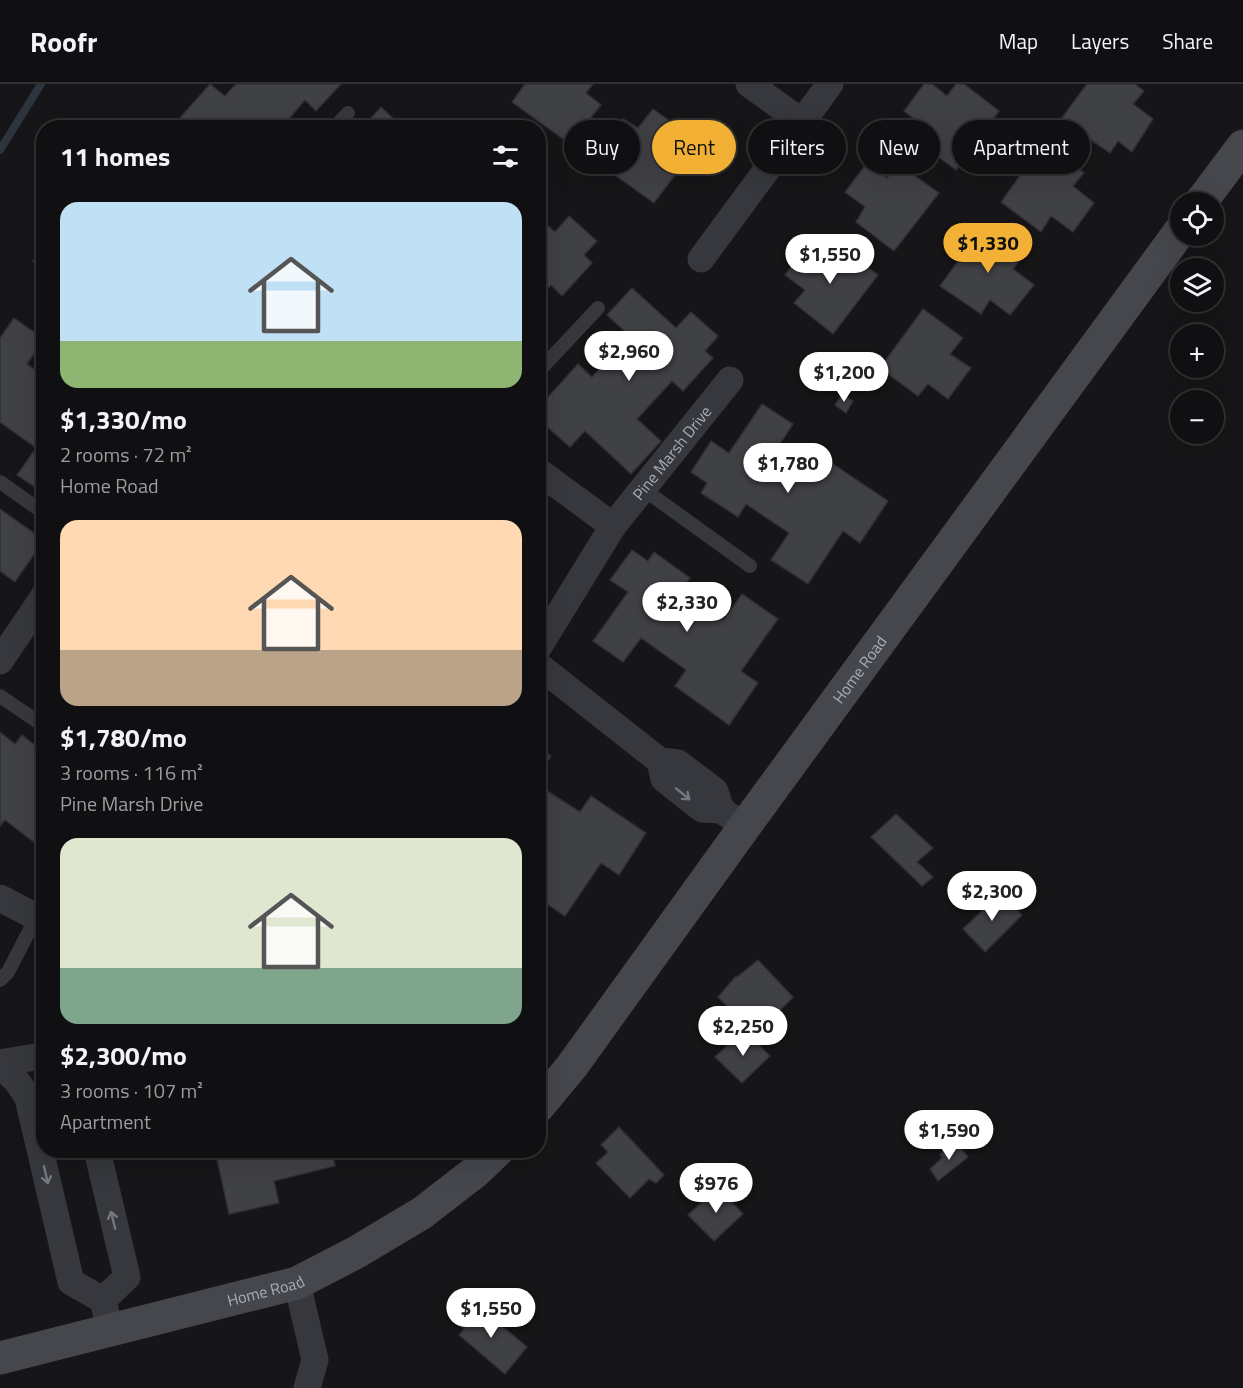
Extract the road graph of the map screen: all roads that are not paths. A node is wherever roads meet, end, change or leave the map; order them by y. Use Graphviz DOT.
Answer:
graph roads {
  1 [pos="749,84"];
  2 [pos="830,84"];
  3 [pos="348,113"];
  4 [pos="341,120"];
  5 [pos="799,120"];
  6 [pos="803,120"];
  7 [pos="1243,146"];
  8 [pos="764,174"];
  9 [pos="1209,192"];
  10 [pos="1170,244"];
  11 [pos="701,259"];
  12 [pos="598,308"];
  13 [pos="546,363"];
  14 [pos="730,380"];
  15 [pos="546,477"];
  16 [pos="0,482"];
  17 [pos="643,489"];
  18 [pos="36,507"];
  19 [pos="613,526"];
  20 [pos="750,566"];
  21 [pos="36,608"];
  22 [pos="546,635"];
  23 [pos="0,661"];
  24 [pos="546,671"];
  25 [pos="0,696"];
  26 [pos="36,721"];
  27 [pos="733,818"];
  28 [pos="0,898"];
  29 [pos="36,918"];
  30 [pos="36,926"];
  31 [pos="0,980"];
  32 [pos="36,1057"];
  33 [pos="0,1063"];
  34 [pos="0,1068"];
  35 [pos="546,1097"];
  36 [pos="36,1132"];
  37 [pos="42,1158"];
  38 [pos="99,1158"];
  39 [pos="489,1158"];
  40 [pos="297,1282"];
  41 [pos="107,1315"];
  42 [pos="0,1358"];
  43 [pos="307,1388"];
  1 -- 5 [label="street"];
  2 -- 6 [label="street"];
  3 -- 4 [label="lane"];
  7 -- 9 [label="street"];
  8 -- 11 [label="street"];
  10 -- 27 [label="street, Home Road"];
  12 -- 13 [label="lane"];
  14 -- 17 [label="street, Pine Marsh Drive"];
  15 -- 19 [label="street"];
  16 -- 18 [label="lane"];
  17 -- 19 [label="street, Pine Marsh Drive"];
  17 -- 20 [label="lane"];
  19 -- 22 [label="street, Pine Marsh Drive"];
  21 -- 23 [label="street"];
  24 -- 27 [label="street"];
  25 -- 26 [label="lane"];
  27 -- 35 [label="street, Home Road"];
  28 -- 29 [label="street"];
  30 -- 31 [label="lane"];
  32 -- 33 [label="street"];
  34 -- 36 [label="street, one-way"];
  37 -- 41 [label="street, one-way"];
  41 -- 38 [label="street, one-way"];
  39 -- 40 [label="street, Home Road"];
  40 -- 41 [label="street, Home Road"];
  40 -- 43 [label="street"];
  41 -- 42 [label="street, Home Road"];
}
